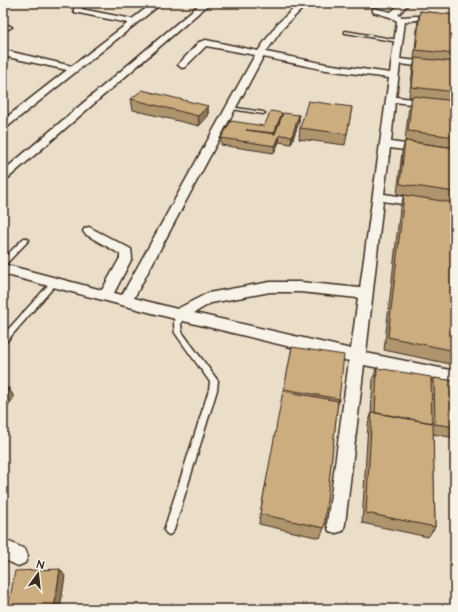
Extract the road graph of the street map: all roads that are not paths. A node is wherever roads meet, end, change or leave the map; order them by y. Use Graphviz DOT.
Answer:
graph roads {
  1 [pos="84,3"];
  2 [pos="158,3"];
  3 [pos="206,3"];
  4 [pos="304,3"];
  5 [pos="405,3"];
  6 [pos="376,10"];
  7 [pos="397,18"];
  8 [pos="134,22"];
  9 [pos="455,22"];
  10 [pos="346,32"];
  11 [pos="398,41"];
  12 [pos="3,53"];
  13 [pos="261,54"];
  14 [pos="396,61"];
  15 [pos="182,65"];
  16 [pos="455,68"];
  17 [pos="74,69"];
  18 [pos="394,76"];
  19 [pos="391,99"];
  20 [pos="455,107"];
  21 [pos="232,108"];
  22 [pos="263,113"];
  23 [pos="3,125"];
  24 [pos="385,144"];
  25 [pos="455,154"];
  26 [pos="3,177"];
  27 [pos="378,197"];
  28 [pos="455,208"];
  29 [pos="89,231"];
  30 [pos="26,240"];
  31 [pos="3,263"];
  32 [pos="3,269"];
  33 [pos="55,282"];
  34 [pos="366,294"];
  35 [pos="106,296"];
  36 [pos="126,301"];
  37 [pos="179,315"];
  38 [pos="3,340"];
  39 [pos="357,357"];
  40 [pos="455,377"];
  41 [pos="336,524"];
  42 [pos="170,530"];
  1 -- 8 [label="street"];
  2 -- 8 [label="street"];
  3 -- 26 [label="street"];
  4 -- 13 [label="street"];
  5 -- 7 [label="street"];
  6 -- 7 [label="street"];
  7 -- 9 [label="street"];
  7 -- 11 [label="street"];
  8 -- 17 [label="street"];
  10 -- 11 [label="lane"];
  11 -- 14 [label="street"];
  12 -- 17 [label="street"];
  13 -- 15 [label="street"];
  13 -- 18 [label="street"];
  13 -- 21 [label="street"];
  14 -- 16 [label="street"];
  14 -- 18 [label="street"];
  17 -- 23 [label="street"];
  18 -- 19 [label="street"];
  19 -- 20 [label="street"];
  19 -- 24 [label="street"];
  21 -- 22 [label="lane"];
  21 -- 36 [label="street"];
  24 -- 25 [label="street"];
  24 -- 27 [label="street"];
  27 -- 28 [label="street"];
  27 -- 34 [label="street"];
  29 -- 35 [label="street"];
  30 -- 31 [label="lane"];
  32 -- 33 [label="street"];
  33 -- 35 [label="street"];
  33 -- 38 [label="lane"];
  34 -- 37 [label="street"];
  34 -- 39 [label="street"];
  35 -- 36 [label="street"];
  36 -- 37 [label="street"];
  37 -- 39 [label="street"];
  37 -- 42 [label="lane"];
  39 -- 40 [label="street"];
  39 -- 41 [label="street"];
}
